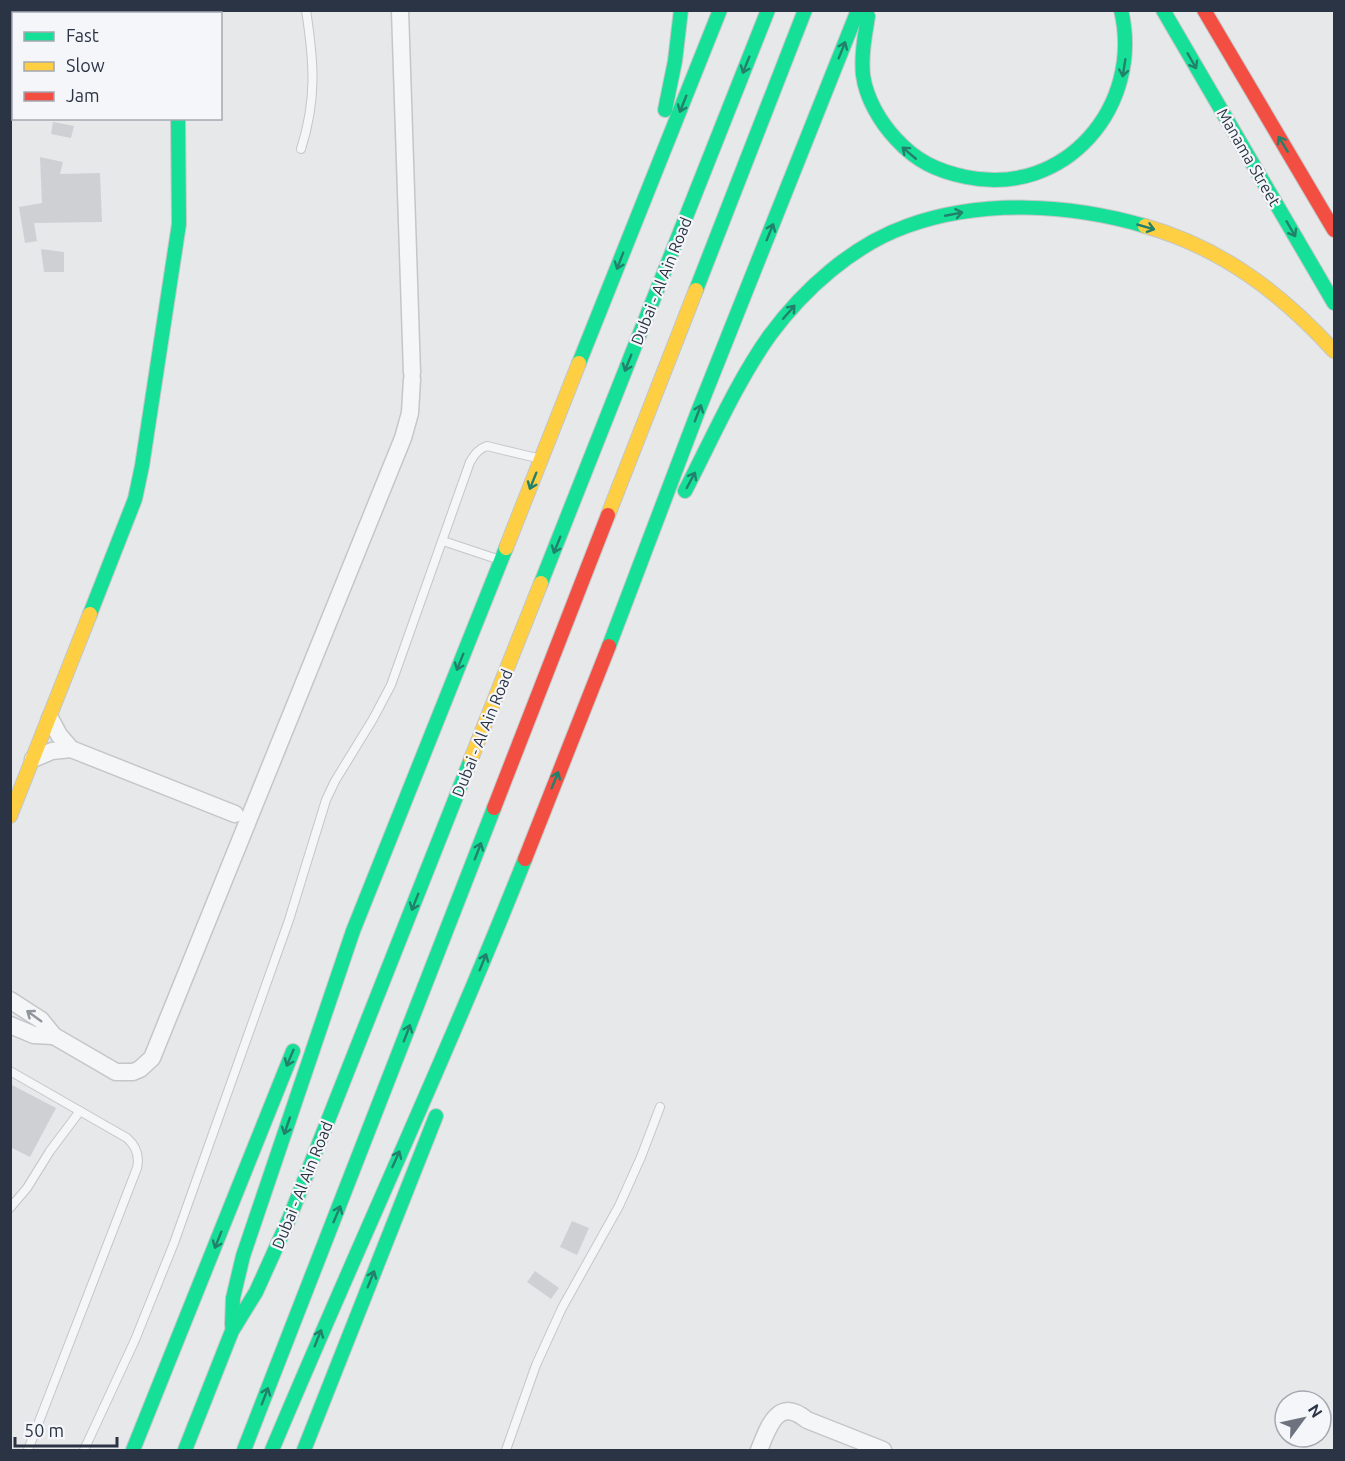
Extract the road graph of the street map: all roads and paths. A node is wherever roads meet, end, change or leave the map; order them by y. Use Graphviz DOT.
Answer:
graph roads {
  1 [pos="306,10"];
  2 [pos="400,10"];
  3 [pos="681,10"];
  4 [pos="720,10"];
  5 [pos="768,10"];
  6 [pos="805,10"];
  7 [pos="858,10"];
  8 [pos="869,10"];
  9 [pos="1121,10"];
  10 [pos="1162,10"];
  11 [pos="1204,10"];
  12 [pos="178,120"];
  13 [pos="301,149"];
  14 [pos="641,206"];
  15 [pos="1335,230"];
  16 [pos="1335,303"];
  17 [pos="1335,351"];
  18 [pos="542,459"];
  19 [pos="443,541"];
  20 [pos="648,546"];
  21 [pos="501,560"];
  22 [pos="50,718"];
  23 [pos="71,749"];
  24 [pos="33,759"];
  25 [pos="235,814"];
  26 [pos="10,816"];
  27 [pos="353,931"];
  28 [pos="473,986"];
  29 [pos="10,1000"];
  30 [pos="311,1012"];
  31 [pos="10,1024"];
  32 [pos="54,1036"];
  33 [pos="466,1038"];
  34 [pos="297,1041"];
  35 [pos="10,1071"];
  36 [pos="442,1102"];
  37 [pos="660,1107"];
  38 [pos="80,1111"];
  39 [pos="10,1208"];
  40 [pos="232,1331"];
  41 [pos="28,1450"];
  42 [pos="84,1450"];
  43 [pos="133,1450"];
  44 [pos="185,1450"];
  45 [pos="244,1450"];
  46 [pos="272,1450"];
  47 [pos="304,1450"];
  48 [pos="506,1450"];
  49 [pos="759,1450"];
  50 [pos="884,1450"];
  1 -- 13 [label="lane"];
  2 -- 32 [label="street"];
  3 -- 14 [label="main road"];
  4 -- 14 [label="main road, one-way"];
  5 -- 40 [label="main road, Dubai - Al Ain Road, one-way"];
  45 -- 6 [label="main road, one-way"];
  20 -- 7 [label="main road, one-way"];
  9 -- 8 [label="main road, one-way"];
  10 -- 16 [label="main road, Manama Street, one-way"];
  15 -- 11 [label="main road, one-way"];
  12 -- 22 [label="main road"];
  14 -- 18 [label="main road, one-way"];
  20 -- 17 [label="main road, one-way"];
  18 -- 19 [label="lane"];
  18 -- 21 [label="main road, one-way"];
  19 -- 21 [label="lane"];
  19 -- 42 [label="lane"];
  28 -- 20 [label="main road, one-way"];
  21 -- 27 [label="main road, one-way"];
  22 -- 23 [label="street"];
  22 -- 24 [label="main road"];
  23 -- 24 [label="street"];
  23 -- 25 [label="street"];
  24 -- 26 [label="main road"];
  27 -- 30 [label="main road"];
  27 -- 40 [label="main road, one-way"];
  28 -- 33 [label="main road"];
  46 -- 28 [label="main road, one-way"];
  32 -- 29 [label="street, one-way"];
  31 -- 32 [label="street"];
  34 -- 43 [label="main road, one-way"];
  35 -- 38 [label="lane"];
  47 -- 36 [label="main road, one-way"];
  37 -- 48 [label="lane"];
  38 -- 39 [label="lane"];
  38 -- 41 [label="lane"];
  40 -- 44 [label="main road, Dubai - Al Ain Road"];
  49 -- 50 [label="street"];
}
